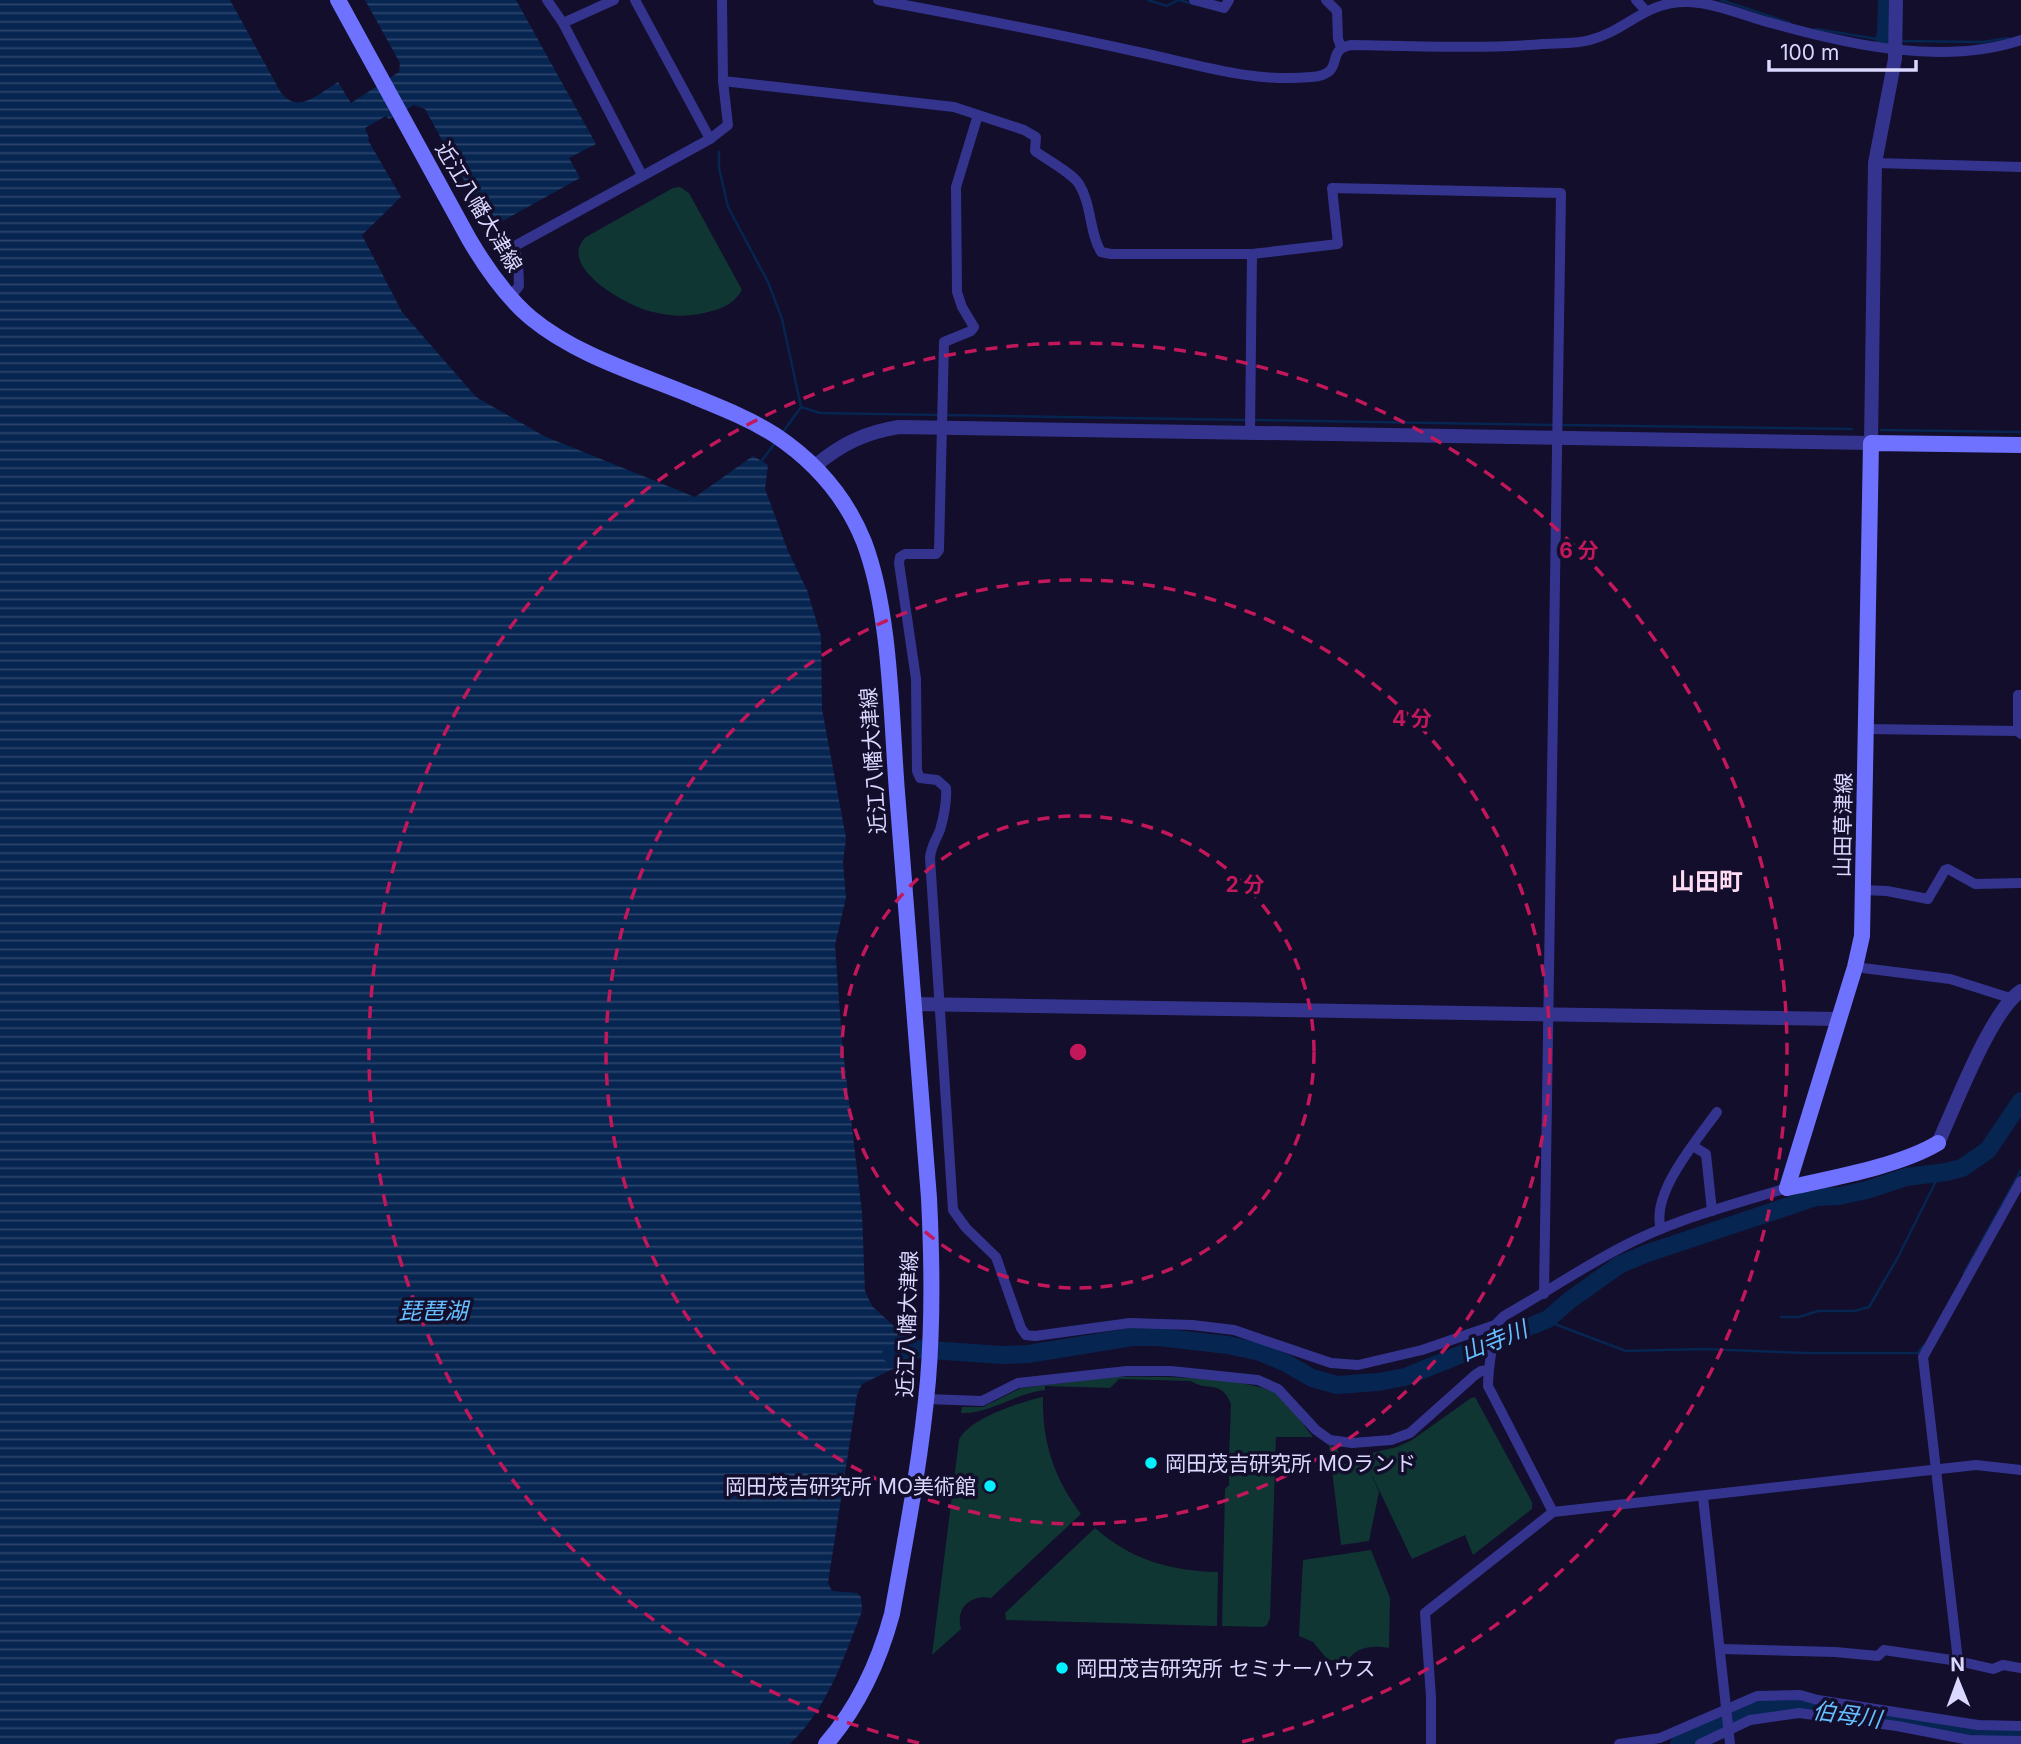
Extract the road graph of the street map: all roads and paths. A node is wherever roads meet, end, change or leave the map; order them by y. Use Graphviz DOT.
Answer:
graph roads {
  1 [pos="338,0"];
  2 [pos="547,0"];
  3 [pos="614,0"];
  4 [pos="635,0"];
  5 [pos="722,0"];
  6 [pos="732,0"];
  7 [pos="878,0"];
  8 [pos="1194,0"];
  9 [pos="1229,0"];
  10 [pos="1326,0"];
  11 [pos="1636,0"];
  12 [pos="1896,0"];
  13 [pos="1646,11"];
  14 [pos="563,23"];
  15 [pos="2021,40"];
  16 [pos="1341,47"];
  17 [pos="1896,50"];
  18 [pos="723,81"];
  19 [pos="978,115"];
  20 [pos="710,139"];
  21 [pos="1875,163"];
  22 [pos="2021,167"];
  23 [pos="642,175"];
  24 [pos="1252,254"];
  25 [pos="510,297"];
  26 [pos="941,418"];
  27 [pos="1250,424"];
  28 [pos="1559,428"];
  29 [pos="1871,443"];
  30 [pos="2021,445"];
  31 [pos="815,466"];
  32 [pos="2021,695"];
  33 [pos="1865,729"];
  34 [pos="2020,733"];
  35 [pos="2021,883"];
  36 [pos="1863,890"];
  37 [pos="1855,967"];
  38 [pos="2016,994"];
  39 [pos="914,1004"];
  40 [pos="940,1004"];
  41 [pos="1549,1015"];
  42 [pos="1838,1019"];
  43 [pos="1717,1112"];
  44 [pos="1938,1143"];
  45 [pos="1693,1146"];
  46 [pos="2021,1181"];
  47 [pos="1787,1188"];
  48 [pos="1712,1210"];
  49 [pos="1661,1229"];
  50 [pos="1544,1294"];
  51 [pos="1495,1328"];
  52 [pos="1488,1370"];
  53 [pos="926,1399"];
  54 [pos="1937,1470"];
  55 [pos="2021,1470"];
  56 [pos="1703,1497"];
  57 [pos="1552,1512"];
  58 [pos="1721,1649"];
  59 [pos="1958,1661"];
  60 [pos="2021,1668"];
  61 [pos="1873,1709"];
  62 [pos="1728,1721"];
  63 [pos="1871,1724"];
  64 [pos="2021,1726"];
  65 [pos="2021,1741"];
  66 [pos="826,1744"];
  67 [pos="1431,1744"];
  68 [pos="1619,1744"];
  69 [pos="1700,1744"];
  70 [pos="1730,1744"];
  1 -- 25 [label="main road, 近江八幡大津線"];
  2 -- 14 [label="street"];
  3 -- 14 [label="street"];
  4 -- 20 [label="street"];
  5 -- 6 [label="street"];
  5 -- 18 [label="street"];
  7 -- 16 [label="street"];
  8 -- 9 [label="street"];
  10 -- 16 [label="street"];
  11 -- 13 [label="street"];
  12 -- 17 [label="street"];
  13 -- 16 [label="street"];
  13 -- 17 [label="street"];
  14 -- 23 [label="street"];
  15 -- 17 [label="street"];
  17 -- 21 [label="street"];
  18 -- 19 [label="street"];
  18 -- 20 [label="street"];
  19 -- 24 [label="street"];
  19 -- 26 [label="street"];
  20 -- 23 [label="street"];
  21 -- 22 [label="street"];
  21 -- 29 [label="street"];
  23 -- 25 [label="street"];
  24 -- 27 [label="street"];
  24 -- 28 [label="street"];
  25 -- 31 [label="main road, 近江八幡大津線"];
  26 -- 27 [label="street"];
  26 -- 31 [label="street"];
  26 -- 40 [label="street"];
  27 -- 28 [label="street"];
  28 -- 29 [label="street"];
  28 -- 41 [label="street"];
  29 -- 30 [label="main road"];
  29 -- 33 [label="main road, 山田草津線"];
  31 -- 39 [label="main road, 近江八幡大津線"];
  32 -- 34 [label="street"];
  33 -- 34 [label="street"];
  33 -- 36 [label="main road, 山田草津線"];
  35 -- 36 [label="street"];
  36 -- 37 [label="main road, 山田草津線"];
  37 -- 38 [label="street"];
  37 -- 42 [label="main road, 山田草津線"];
  38 -- 44 [label="street"];
  39 -- 40 [label="street"];
  39 -- 53 [label="main road, 近江八幡大津線"];
  40 -- 41 [label="street"];
  40 -- 51 [label="street"];
  41 -- 42 [label="street"];
  41 -- 50 [label="street"];
  42 -- 47 [label="main road, 山田草津線"];
  43 -- 45 [label="street"];
  44 -- 47 [label="main road"];
  45 -- 48 [label="street"];
  45 -- 49 [label="street"];
  46 -- 54 [label="street"];
  47 -- 48 [label="street"];
  48 -- 49 [label="street"];
  49 -- 50 [label="street"];
  50 -- 51 [label="street"];
  51 -- 52 [label="street"];
  52 -- 53 [label="street"];
  52 -- 57 [label="street"];
  53 -- 66 [label="main road, 近江八幡大津線"];
  54 -- 55 [label="street"];
  54 -- 56 [label="street"];
  54 -- 59 [label="street"];
  56 -- 57 [label="street"];
  56 -- 58 [label="street"];
  57 -- 67 [label="street"];
  58 -- 59 [label="street"];
  58 -- 62 [label="street"];
  59 -- 60 [label="street"];
  61 -- 62 [label="street"];
  61 -- 63 [label="street"];
  61 -- 64 [label="street"];
  62 -- 63 [label="street"];
  62 -- 68 [label="street"];
  62 -- 69 [label="street"];
  62 -- 70 [label="street"];
  63 -- 65 [label="street"];
}
